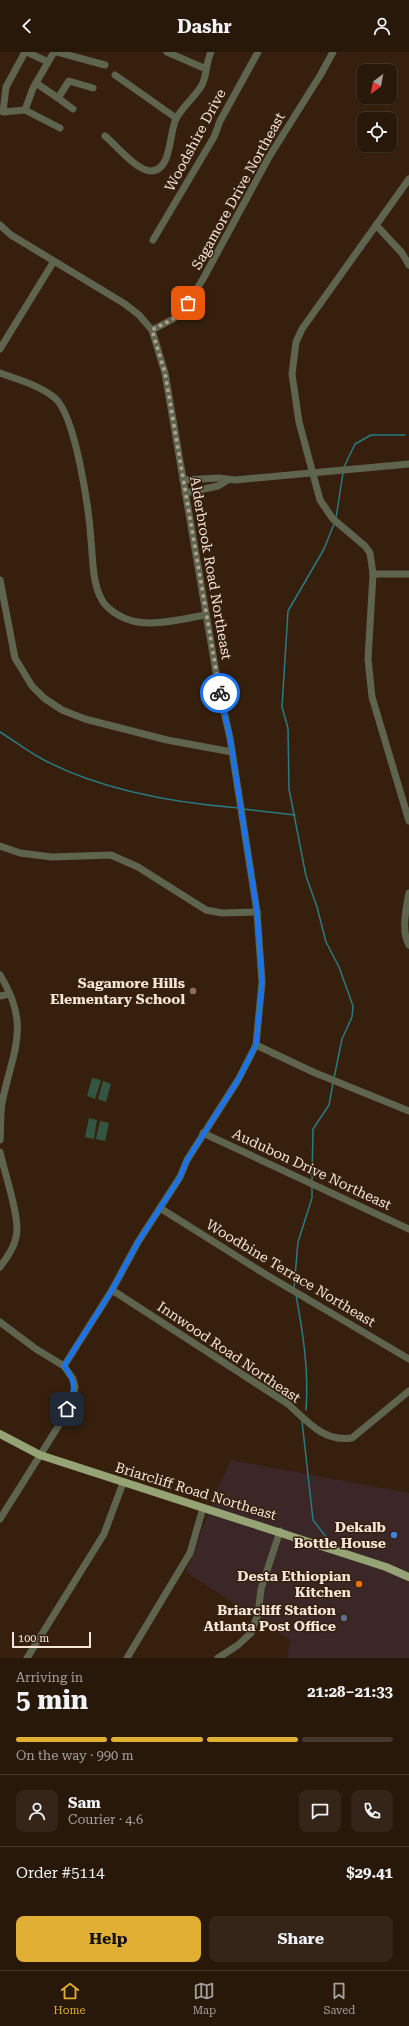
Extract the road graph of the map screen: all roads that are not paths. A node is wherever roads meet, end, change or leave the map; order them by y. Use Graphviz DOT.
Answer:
graph roads {
  1 [pos="26,52"];
  2 [pos="55,52"];
  3 [pos="166,52"];
  4 [pos="211,52"];
  5 [pos="258,52"];
  6 [pos="333,52"];
  7 [pos="48,62"];
  8 [pos="105,65"];
  9 [pos="206,68"];
  10 [pos="115,75"];
  11 [pos="36,82"];
  12 [pos="93,88"];
  13 [pos="58,98"];
  14 [pos="73,109"];
  15 [pos="25,110"];
  16 [pos="176,118"];
  17 [pos="60,128"];
  18 [pos="106,136"];
  19 [pos="409,179"];
  20 [pos="0,225"];
  21 [pos="376,225"];
  22 [pos="153,240"];
  23 [pos="54,261"];
  24 [pos="409,265"];
  25 [pos="152,330"];
  26 [pos="0,349"];
  27 [pos="0,373"];
  28 [pos="409,464"];
  29 [pos="312,473"];
  30 [pos="183,480"];
  31 [pos="228,480"];
  32 [pos="185,493"];
  33 [pos="374,574"];
  34 [pos="409,574"];
  35 [pos="0,580"];
  36 [pos="1,594"];
  37 [pos="206,615"];
  38 [pos="232,752"];
  39 [pos="409,821"];
  40 [pos="0,846"];
  41 [pos="409,893"];
  42 [pos="257,912"];
  43 [pos="409,945"];
  44 [pos="0,975"];
  45 [pos="10,994"];
  46 [pos="0,996"];
  47 [pos="256,1045"];
  48 [pos="409,1111"];
  49 [pos="203,1133"];
  50 [pos="0,1140"];
  51 [pos="0,1152"];
  52 [pos="160,1208"];
  53 [pos="409,1229"];
  54 [pos="0,1267"];
  55 [pos="112,1290"];
  56 [pos="0,1322"];
  57 [pos="409,1359"];
  58 [pos="64,1366"];
  59 [pos="409,1391"];
  60 [pos="0,1434"];
  61 [pos="40,1455"];
  62 [pos="123,1483"];
  63 [pos="203,1508"];
  64 [pos="0,1519"];
  65 [pos="280,1531"];
  66 [pos="409,1577"];
  67 [pos="27,1658"];
  68 [pos="127,1658"];
  69 [pos="218,1658"];
  1 -- 7 [label="street"];
  1 -- 15 [label="street"];
  2 -- 7 [label="street"];
  2 -- 8 [label="street"];
  3 -- 9 [label="street"];
  4 -- 9 [label="street"];
  5 -- 22 [label="street, Woodshire Drive"];
  6 -- 25 [label="street, Sagamore Drive Northeast"];
  7 -- 11 [label="street"];
  9 -- 16 [label="street"];
  10 -- 16 [label="street"];
  11 -- 13 [label="street"];
  11 -- 15 [label="street"];
  12 -- 13 [label="street"];
  13 -- 14 [label="street"];
  15 -- 17 [label="street"];
  16 -- 18 [label="street"];
  19 -- 21 [label="street"];
  20 -- 23 [label="street, Alderbrook Road Northeast"];
  21 -- 24 [label="street"];
  21 -- 29 [label="street"];
  23 -- 25 [label="street, Alderbrook Road Northeast"];
  23 -- 26 [label="street"];
  25 -- 30 [label="street, Alderbrook Road Northeast"];
  27 -- 37 [label="street"];
  28 -- 29 [label="street"];
  29 -- 31 [label="street"];
  29 -- 33 [label="street"];
  30 -- 31 [label="street"];
  30 -- 32 [label="street, Alderbrook Road Northeast"];
  31 -- 32 [label="street"];
  32 -- 37 [label="street, Alderbrook Road Northeast"];
  33 -- 34 [label="street"];
  33 -- 39 [label="street"];
  35 -- 36 [label="street"];
  36 -- 38 [label="street"];
  37 -- 38 [label="street, Alderbrook Road Northeast"];
  38 -- 42 [label="street, Alderbrook Road Northeast"];
  40 -- 42 [label="street"];
  41 -- 43 [label="street"];
  42 -- 47 [label="street, Alderbrook Road Northeast"];
  44 -- 45 [label="street"];
  45 -- 46 [label="street"];
  45 -- 50 [label="street"];
  47 -- 48 [label="street"];
  47 -- 49 [label="street"];
  49 -- 52 [label="street"];
  49 -- 53 [label="street, Audubon Drive Northeast"];
  51 -- 54 [label="street"];
  52 -- 55 [label="street"];
  52 -- 57 [label="street, Woodbine Terrace Northeast"];
  55 -- 58 [label="street"];
  55 -- 59 [label="street, Innwood Road Northeast"];
  56 -- 58 [label="street"];
  58 -- 61 [label="street"];
  60 -- 61 [label="main road, Briarcliff Road Northeast"];
  61 -- 62 [label="main road, Briarcliff Road Northeast"];
  61 -- 64 [label="street"];
  62 -- 63 [label="main road, Briarcliff Road Northeast"];
  62 -- 67 [label="street"];
  63 -- 65 [label="main road, Briarcliff Road Northeast"];
  63 -- 68 [label="street"];
  65 -- 66 [label="main road, Briarcliff Road Northeast"];
  65 -- 69 [label="street"];
}
